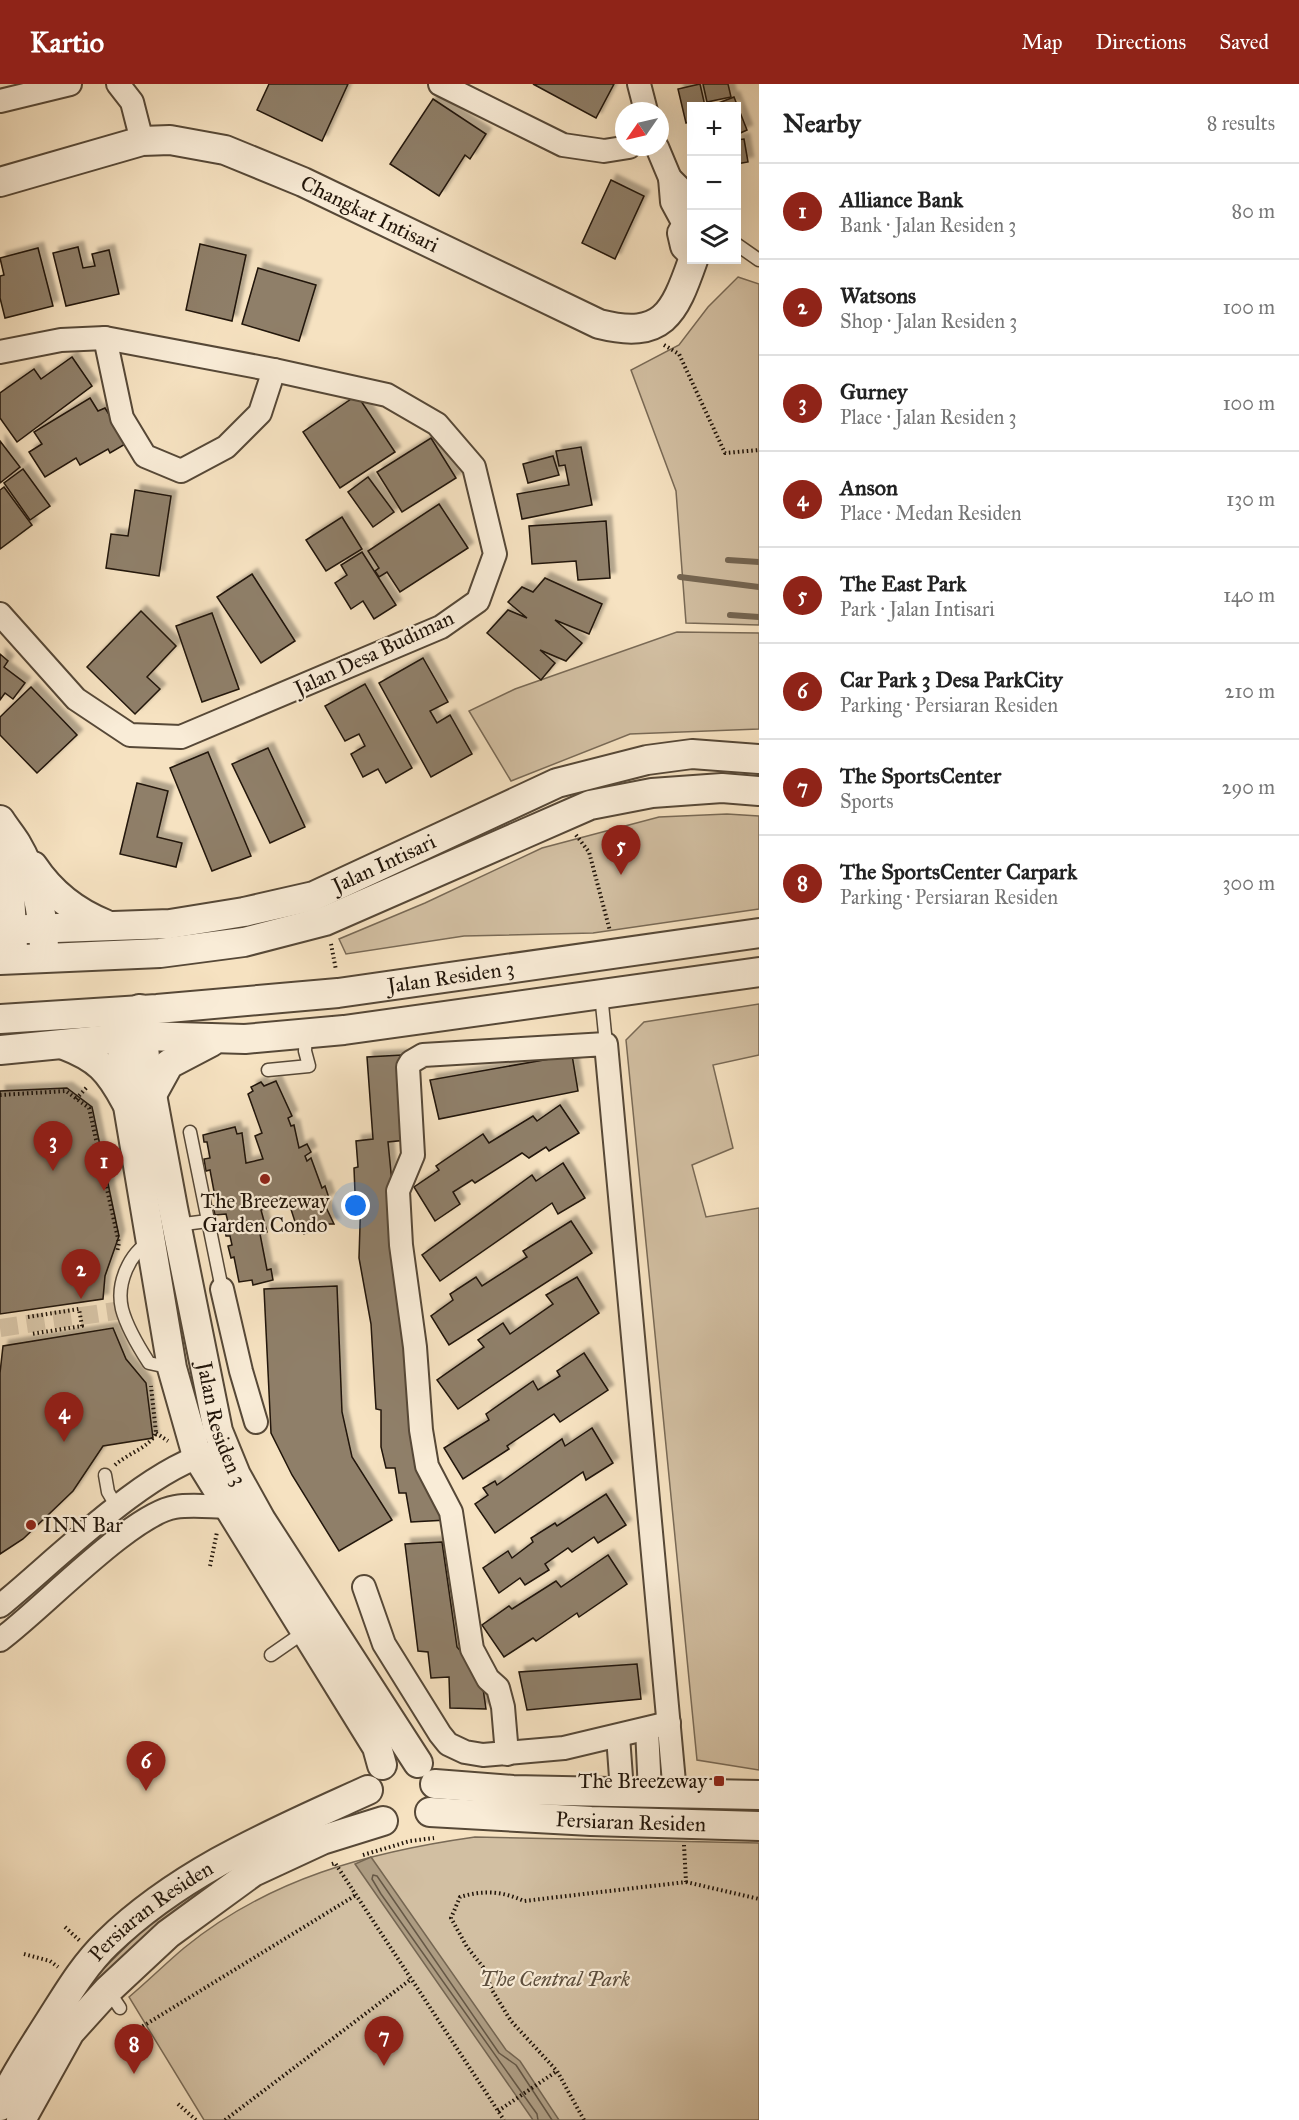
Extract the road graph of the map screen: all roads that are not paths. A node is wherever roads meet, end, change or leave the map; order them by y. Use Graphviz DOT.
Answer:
graph roads {
  1 [pos="70,84"];
  2 [pos="118,84"];
  3 [pos="440,84"];
  4 [pos="639,84"];
  5 [pos="0,101"];
  6 [pos="644,102"];
  7 [pos="142,141"];
  8 [pos="615,149"];
  9 [pos="661,156"];
  10 [pos="0,183"];
  11 [pos="687,221"];
  12 [pos="741,247"];
  13 [pos="759,260"];
  14 [pos="691,264"];
  15 [pos="105,338"];
  16 [pos="0,352"];
  17 [pos="274,370"];
  18 [pos="0,614"];
  19 [pos="759,759"];
  20 [pos="759,791"];
  21 [pos="6,842"];
  22 [pos="110,926"];
  23 [pos="43,928"];
  24 [pos="6,930"];
  25 [pos="759,933"];
  26 [pos="45,958"];
  27 [pos="7,960"];
  28 [pos="759,972"];
  29 [pos="601,994"];
  30 [pos="0,1019"];
  31 [pos="131,1024"];
  32 [pos="306,1032"];
  33 [pos="219,1039"];
  34 [pos="606,1044"];
  35 [pos="64,1045"];
  36 [pos="0,1050"];
  37 [pos="268,1070"];
  38 [pos="153,1093"];
  39 [pos="128,1106"];
  40 [pos="190,1132"];
  41 [pos="208,1221"];
  42 [pos="176,1225"];
  43 [pos="152,1240"];
  44 [pos="222,1289"];
  45 [pos="172,1368"];
  46 [pos="256,1422"];
  47 [pos="225,1450"];
  48 [pos="198,1456"];
  49 [pos="105,1475"];
  50 [pos="117,1507"];
  51 [pos="230,1507"];
  52 [pos="364,1587"];
  53 [pos="0,1606"];
  54 [pos="307,1630"];
  55 [pos="0,1640"];
  56 [pos="271,1655"];
  57 [pos="658,1726"];
  58 [pos="618,1737"];
  59 [pos="507,1754"];
  60 [pos="382,1765"];
  61 [pos="427,1786"];
  62 [pos="368,1790"];
  63 [pos="622,1791"];
  64 [pos="663,1793"];
  65 [pos="759,1795"];
  66 [pos="383,1821"];
  67 [pos="759,1826"];
  68 [pos="0,2106"];
  69 [pos="21,2120"];
  1 -- 5 [label="street"];
  2 -- 7 [label="street"];
  3 -- 8 [label="street"];
  4 -- 6 [label="street"];
  7 -- 10 [label="street, Changkat Intisari"];
  7 -- 14 [label="street, Changkat Intisari"];
  9 -- 11 [label="street"];
  12 -- 13 [label="lane"];
  15 -- 16 [label="street, Jalan Desa Budiman"];
  15 -- 17 [label="street, Jalan Desa Budiman"];
  15 -- 17 [label="street"];
  17 -- 18 [label="street, Jalan Desa Budiman"];
  19 -- 22 [label="street, Jalan Intisari"];
  20 -- 26 [label="street, Jalan Intisari"];
  21 -- 22 [label="street"];
  21 -- 23 [label="street"];
  21 -- 24 [label="street"];
  22 -- 23 [label="street, Jalan Intisari"];
  23 -- 24 [label="street, Jalan Intisari"];
  23 -- 26 [label="street"];
  24 -- 27 [label="street"];
  25 -- 31 [label="street, Jalan Residen 3"];
  26 -- 27 [label="street, Jalan Intisari"];
  28 -- 29 [label="street, Jalan Residen 3"];
  29 -- 32 [label="street, Jalan Residen 3"];
  29 -- 34 [label="lane"];
  30 -- 31 [label="street"];
  31 -- 33 [label="street, Jalan Residen 3"];
  31 -- 35 [label="street"];
  31 -- 38 [label="street, Jalan Residen 3"];
  31 -- 39 [label="street, Jalan Residen 3"];
  32 -- 33 [label="street, Jalan Residen 3"];
  32 -- 37 [label="lane"];
  33 -- 38 [label="street"];
  34 -- 57 [label="street"];
  34 -- 59 [label="street"];
  35 -- 36 [label="street"];
  35 -- 39 [label="street"];
  38 -- 42 [label="street, Jalan Residen 3"];
  39 -- 43 [label="street, Jalan Residen 3"];
  40 -- 41 [label="lane"];
  41 -- 42 [label="lane"];
  41 -- 44 [label="lane"];
  42 -- 47 [label="street, Jalan Residen 3"];
  43 -- 45 [label="street, Jalan Residen 3"];
  43 -- 45 [label="lane"];
  44 -- 46 [label="street"];
  45 -- 48 [label="street, Jalan Residen 3"];
  47 -- 48 [label="street"];
  47 -- 61 [label="street, Jalan Residen 3"];
  48 -- 50 [label="street"];
  48 -- 51 [label="street, Jalan Residen 3"];
  49 -- 50 [label="lane"];
  50 -- 53 [label="street"];
  51 -- 54 [label="street, Jalan Residen 3"];
  51 -- 55 [label="street"];
  52 -- 59 [label="street"];
  54 -- 56 [label="lane"];
  54 -- 60 [label="street, Jalan Residen 3"];
  57 -- 58 [label="street"];
  57 -- 64 [label="street"];
  58 -- 59 [label="street"];
  58 -- 63 [label="street"];
  60 -- 61 [label="street"];
  60 -- 62 [label="street"];
  61 -- 63 [label="street, Persiaran Residen"];
  61 -- 66 [label="street"];
  61 -- 67 [label="street, Persiaran Residen"];
  62 -- 66 [label="street"];
  62 -- 68 [label="street, Persiaran Residen"];
  63 -- 64 [label="street, Persiaran Residen"];
  64 -- 65 [label="street, Persiaran Residen"];
  66 -- 69 [label="street, Persiaran Residen"];
}
